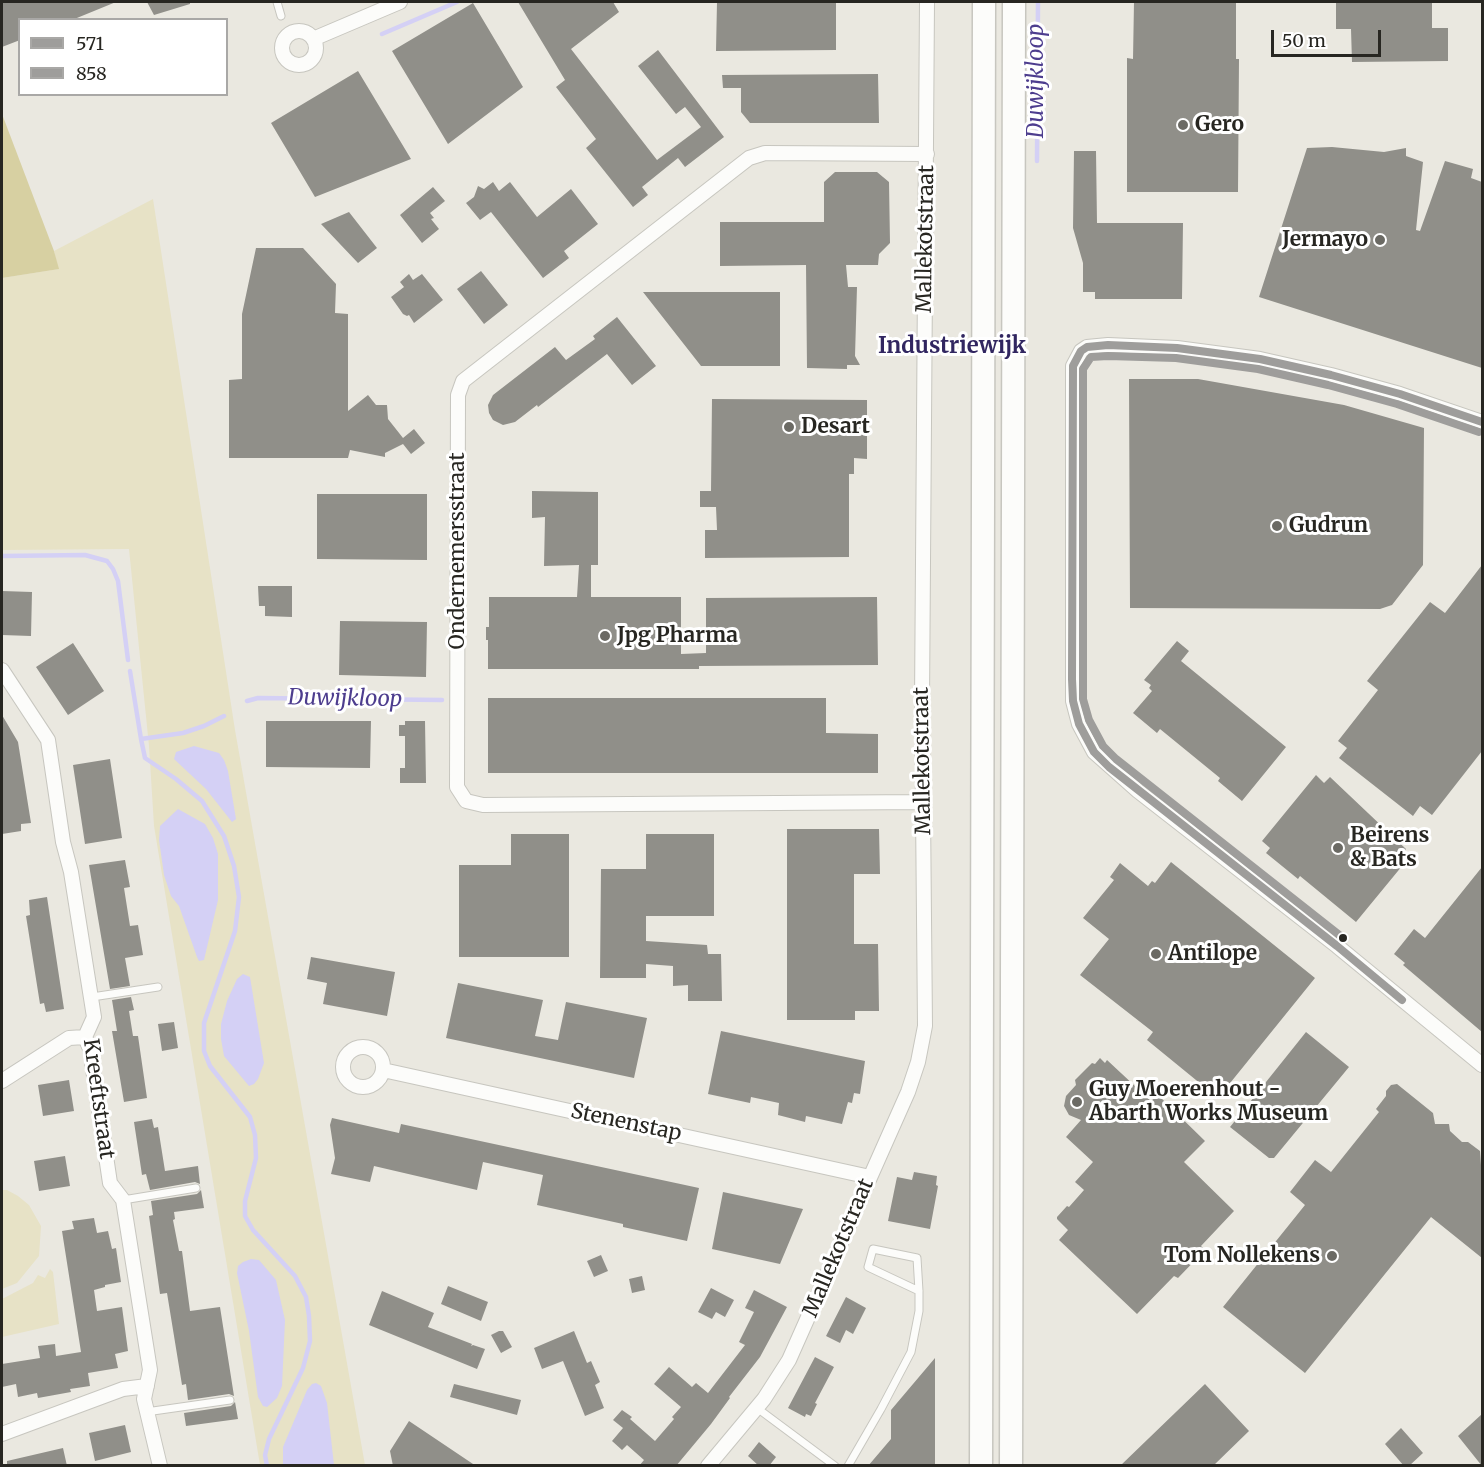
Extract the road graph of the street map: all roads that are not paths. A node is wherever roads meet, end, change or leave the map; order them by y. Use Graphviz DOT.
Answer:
graph roads {
  1 [pos="277,2"];
  2 [pos="400,2"];
  3 [pos="927,2"];
  4 [pos="984,2"];
  5 [pos="1014,2"];
  6 [pos="281,16"];
  7 [pos="313,39"];
  8 [pos="927,154"];
  9 [pos="1482,422"];
  10 [pos="2,670"];
  11 [pos="924,802"];
  12 [pos="158,987"];
  13 [pos="92,997"];
  14 [pos="85,1037"];
  15 [pos="1482,1065"];
  16 [pos="383,1070"];
  17 [pos="2,1081"];
  18 [pos="870,1177"];
  19 [pos="196,1188"];
  20 [pos="123,1200"];
  21 [pos="919,1291"];
  22 [pos="147,1386"];
  23 [pos="230,1400"];
  24 [pos="757,1408"];
  25 [pos="146,1412"];
  26 [pos="2,1434"];
  27 [pos="160,1466"];
  28 [pos="708,1466"];
  29 [pos="835,1466"];
  30 [pos="848,1466"];
  31 [pos="981,1466"];
  32 [pos="1011,1466"];
  1 -- 6 [label="lane"];
  2 -- 7 [label="street"];
  3 -- 8 [label="street, Mallekotstraat"];
  4 -- 31 [label="highway"];
  5 -- 32 [label="highway"];
  8 -- 11 [label="street, Mallekotstraat"];
  8 -- 11 [label="street, Ondernemersstraat"];
  9 -- 15 [label="street"];
  10 -- 13 [label="street, Kreeftstraat"];
  11 -- 18 [label="street, Mallekotstraat"];
  12 -- 13 [label="lane"];
  13 -- 14 [label="street, Kreeftstraat"];
  14 -- 17 [label="street"];
  14 -- 20 [label="street, Kreeftstraat"];
  16 -- 18 [label="street, Stenenstap"];
  18 -- 24 [label="street, Mallekotstraat"];
  19 -- 20 [label="lane"];
  20 -- 22 [label="street, Kreeftstraat"];
  21 -- 21 [label="lane"];
  21 -- 30 [label="lane"];
  22 -- 25 [label="street, Kreeftstraat"];
  22 -- 26 [label="street"];
  23 -- 25 [label="lane"];
  24 -- 28 [label="street, Mallekotstraat"];
  24 -- 29 [label="lane"];
  25 -- 27 [label="street, Kreeftstraat"];
}
